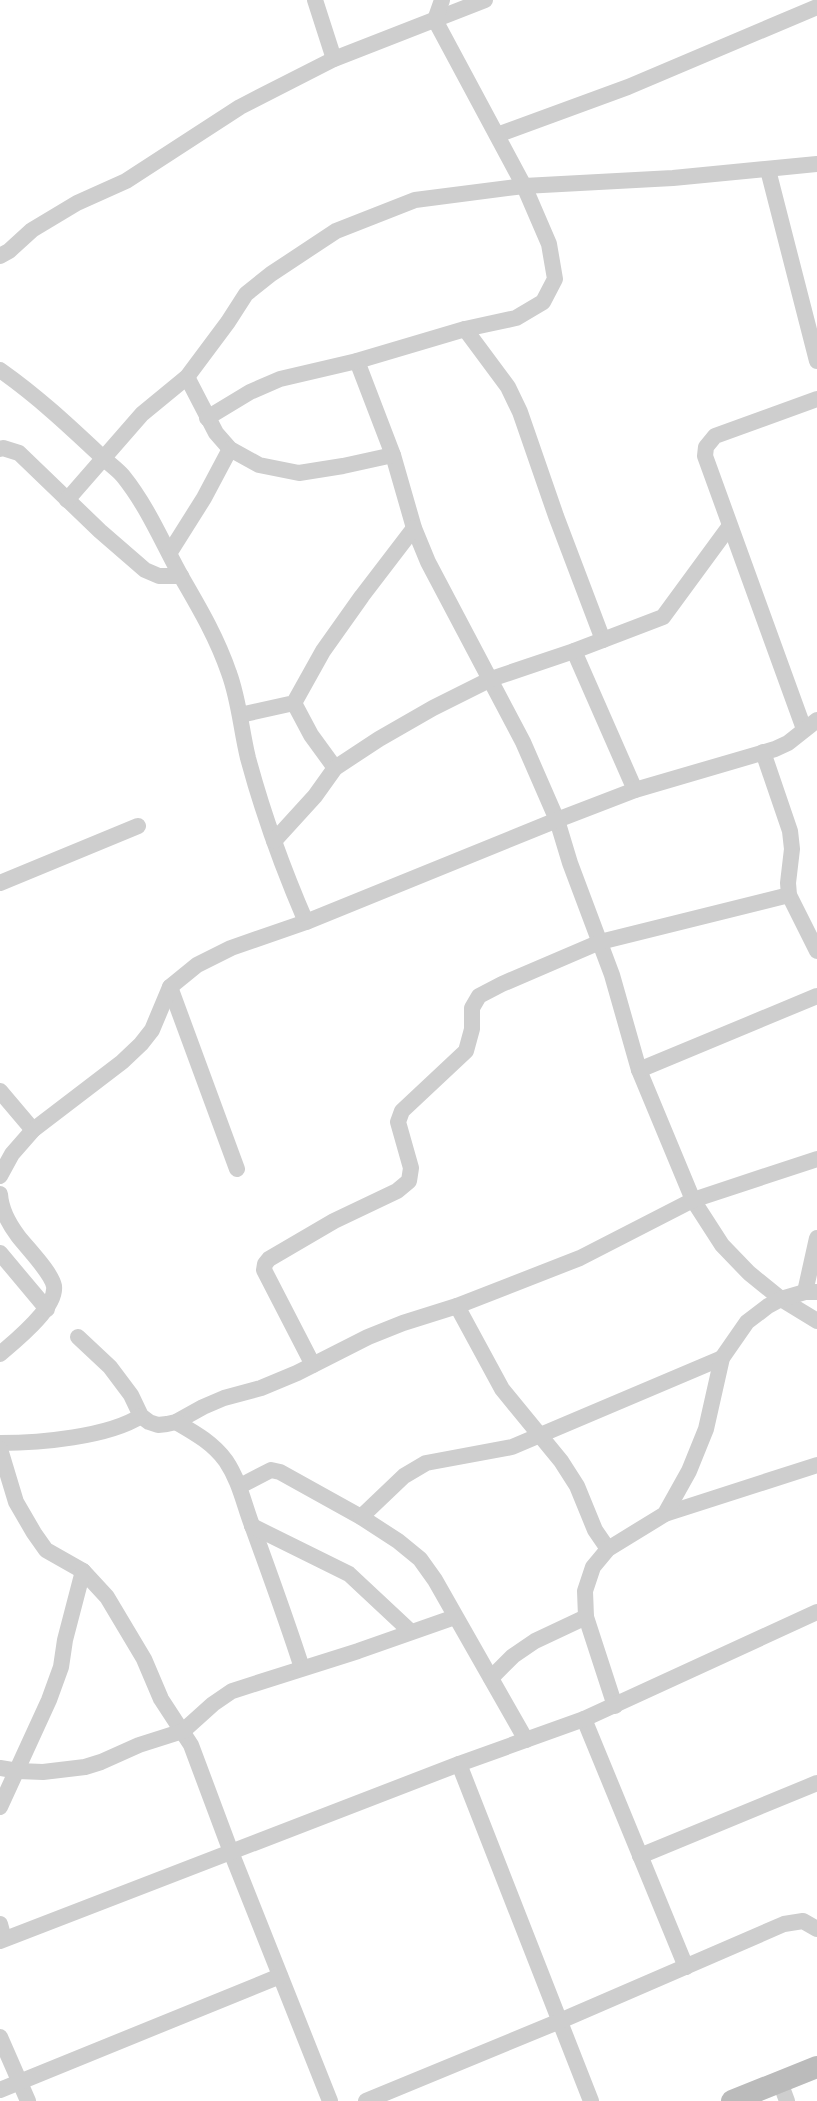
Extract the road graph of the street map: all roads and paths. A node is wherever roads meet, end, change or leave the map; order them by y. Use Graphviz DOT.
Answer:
graph roads {
  1 [pos="315,0"];
  2 [pos="442,0"];
  3 [pos="484,0"];
  4 [pos="817,7"];
  5 [pos="435,20"];
  6 [pos="334,59"];
  7 [pos="497,135"];
  8 [pos="817,164"];
  9 [pos="768,170"];
  10 [pos="524,186"];
  11 [pos="0,256"];
  12 [pos="465,329"];
  13 [pos="357,361"];
  14 [pos="817,361"];
  15 [pos="0,370"];
  16 [pos="186,376"];
  17 [pos="817,399"];
  18 [pos="208,418"];
  19 [pos="0,448"];
  20 [pos="230,450"];
  21 [pos="393,455"];
  22 [pos="102,458"];
  23 [pos="67,500"];
  24 [pos="729,527"];
  25 [pos="414,528"];
  26 [pos="170,552"];
  27 [pos="181,576"];
  28 [pos="603,640"];
  29 [pos="574,651"];
  30 [pos="491,679"];
  31 [pos="294,703"];
  32 [pos="240,715"];
  33 [pos="811,724"];
  34 [pos="763,752"];
  35 [pos="335,768"];
  36 [pos="635,790"];
  37 [pos="557,820"];
  38 [pos="138,826"];
  39 [pos="274,841"];
  40 [pos="0,883"];
  41 [pos="789,895"];
  42 [pos="306,922"];
  43 [pos="600,942"];
  44 [pos="817,951"];
  45 [pos="170,987"];
  46 [pos="817,996"];
  47 [pos="639,1070"];
  48 [pos="0,1091"];
  49 [pos="33,1130"];
  50 [pos="817,1159"];
  51 [pos="237,1169"];
  52 [pos="0,1176"];
  53 [pos="0,1194"];
  54 [pos="693,1200"];
  55 [pos="817,1238"];
  56 [pos="0,1253"];
  57 [pos="811,1292"];
  58 [pos="781,1299"];
  59 [pos="457,1306"];
  60 [pos="47,1309"];
  61 [pos="817,1322"];
  62 [pos="78,1337"];
  63 [pos="0,1354"];
  64 [pos="722,1358"];
  65 [pos="313,1365"];
  66 [pos="141,1416"];
  67 [pos="176,1422"];
  68 [pos="538,1434"];
  69 [pos="0,1443"];
  70 [pos="0,1449"];
  71 [pos="817,1465"];
  72 [pos="240,1486"];
  73 [pos="665,1514"];
  74 [pos="361,1517"];
  75 [pos="252,1526"];
  76 [pos="608,1549"];
  77 [pos="82,1571"];
  78 [pos="817,1612"];
  79 [pos="455,1616"];
  80 [pos="586,1617"];
  81 [pos="410,1631"];
  82 [pos="302,1668"];
  83 [pos="490,1678"];
  84 [pos="615,1706"];
  85 [pos="584,1719"];
  86 [pos="183,1731"];
  87 [pos="526,1740"];
  88 [pos="459,1764"];
  89 [pos="0,1768"];
  90 [pos="18,1771"];
  91 [pos="817,1783"];
  92 [pos="0,1808"];
  93 [pos="231,1852"];
  94 [pos="640,1856"];
  95 [pos="817,1929"];
  96 [pos="1,1935"];
  97 [pos="686,1967"];
  98 [pos="280,1976"];
  99 [pos="560,2021"];
  100 [pos="0,2037"];
  101 [pos="817,2067"];
  102 [pos="20,2082"];
  103 [pos="0,2090"];
  104 [pos="783,2092"];
  105 [pos="28,2101"];
  106 [pos="330,2101"];
  107 [pos="366,2101"];
  108 [pos="591,2101"];
  109 [pos="732,2101"];
  1 -- 6 [label="street"];
  2 -- 5 [label="street"];
  3 -- 5 [label="street"];
  4 -- 7 [label="street"];
  5 -- 6 [label="street"];
  5 -- 7 [label="street"];
  6 -- 11 [label="street"];
  7 -- 10 [label="street"];
  8 -- 9 [label="street"];
  9 -- 10 [label="street"];
  9 -- 14 [label="street"];
  10 -- 12 [label="street"];
  10 -- 16 [label="street"];
  12 -- 13 [label="street"];
  12 -- 28 [label="street"];
  13 -- 18 [label="street"];
  13 -- 21 [label="street"];
  15 -- 22 [label="street"];
  16 -- 18 [label="street"];
  16 -- 22 [label="street"];
  17 -- 24 [label="street"];
  18 -- 20 [label="street"];
  19 -- 23 [label="street"];
  20 -- 21 [label="street"];
  20 -- 26 [label="street"];
  21 -- 25 [label="street"];
  22 -- 23 [label="street"];
  22 -- 26 [label="street"];
  23 -- 27 [label="street"];
  24 -- 28 [label="street"];
  24 -- 33 [label="street"];
  25 -- 30 [label="street"];
  25 -- 31 [label="street"];
  26 -- 27 [label="street"];
  27 -- 32 [label="street"];
  28 -- 29 [label="street"];
  29 -- 30 [label="street"];
  29 -- 36 [label="street"];
  30 -- 35 [label="street"];
  30 -- 37 [label="street"];
  31 -- 32 [label="street"];
  31 -- 35 [label="street"];
  32 -- 39 [label="street"];
  33 -- 34 [label="street"];
  34 -- 36 [label="street"];
  34 -- 41 [label="street"];
  35 -- 39 [label="street"];
  36 -- 37 [label="street"];
  37 -- 42 [label="street"];
  37 -- 43 [label="street"];
  38 -- 40 [label="street"];
  39 -- 42 [label="street"];
  41 -- 43 [label="street"];
  41 -- 44 [label="street"];
  42 -- 45 [label="street"];
  43 -- 47 [label="street"];
  43 -- 65 [label="street"];
  45 -- 49 [label="street"];
  45 -- 51 [label="street"];
  46 -- 47 [label="street"];
  47 -- 54 [label="street"];
  48 -- 49 [label="street"];
  49 -- 52 [label="street"];
  50 -- 54 [label="street"];
  53 -- 60 [label="street"];
  54 -- 58 [label="street"];
  54 -- 59 [label="street"];
  55 -- 57 [label="street"];
  56 -- 60 [label="street"];
  57 -- 58 [label="street"];
  58 -- 61 [label="street"];
  58 -- 64 [label="street"];
  59 -- 65 [label="street"];
  59 -- 68 [label="street"];
  60 -- 63 [label="street"];
  62 -- 66 [label="street"];
  64 -- 68 [label="street"];
  64 -- 73 [label="street"];
  65 -- 67 [label="street"];
  66 -- 67 [label="street"];
  66 -- 69 [label="street"];
  67 -- 72 [label="street"];
  68 -- 74 [label="street"];
  68 -- 76 [label="street"];
  70 -- 77 [label="street"];
  71 -- 73 [label="street"];
  72 -- 74 [label="street"];
  72 -- 75 [label="street"];
  73 -- 76 [label="street"];
  74 -- 79 [label="street"];
  75 -- 81 [label="street"];
  75 -- 82 [label="street"];
  76 -- 80 [label="street"];
  77 -- 86 [label="street"];
  77 -- 90 [label="street"];
  78 -- 84 [label="street"];
  79 -- 81 [label="street"];
  79 -- 83 [label="street"];
  80 -- 83 [label="street"];
  80 -- 84 [label="street"];
  81 -- 82 [label="street"];
  82 -- 86 [label="street"];
  83 -- 87 [label="street"];
  84 -- 85 [label="street"];
  85 -- 87 [label="street"];
  85 -- 94 [label="street"];
  86 -- 90 [label="street"];
  86 -- 93 [label="street"];
  87 -- 88 [label="street"];
  88 -- 93 [label="street"];
  88 -- 99 [label="street"];
  89 -- 90 [label="street"];
  90 -- 92 [label="street"];
  91 -- 94 [label="street"];
  93 -- 96 [label="street"];
  93 -- 98 [label="street"];
  94 -- 97 [label="street"];
  95 -- 97 [label="street"];
  97 -- 99 [label="street"];
  98 -- 102 [label="street"];
  98 -- 106 [label="street"];
  99 -- 107 [label="street"];
  99 -- 108 [label="street"];
  100 -- 102 [label="street"];
  101 -- 104 [label="street"];
  102 -- 103 [label="street"];
  102 -- 105 [label="street"];
  104 -- 109 [label="street"];
}
